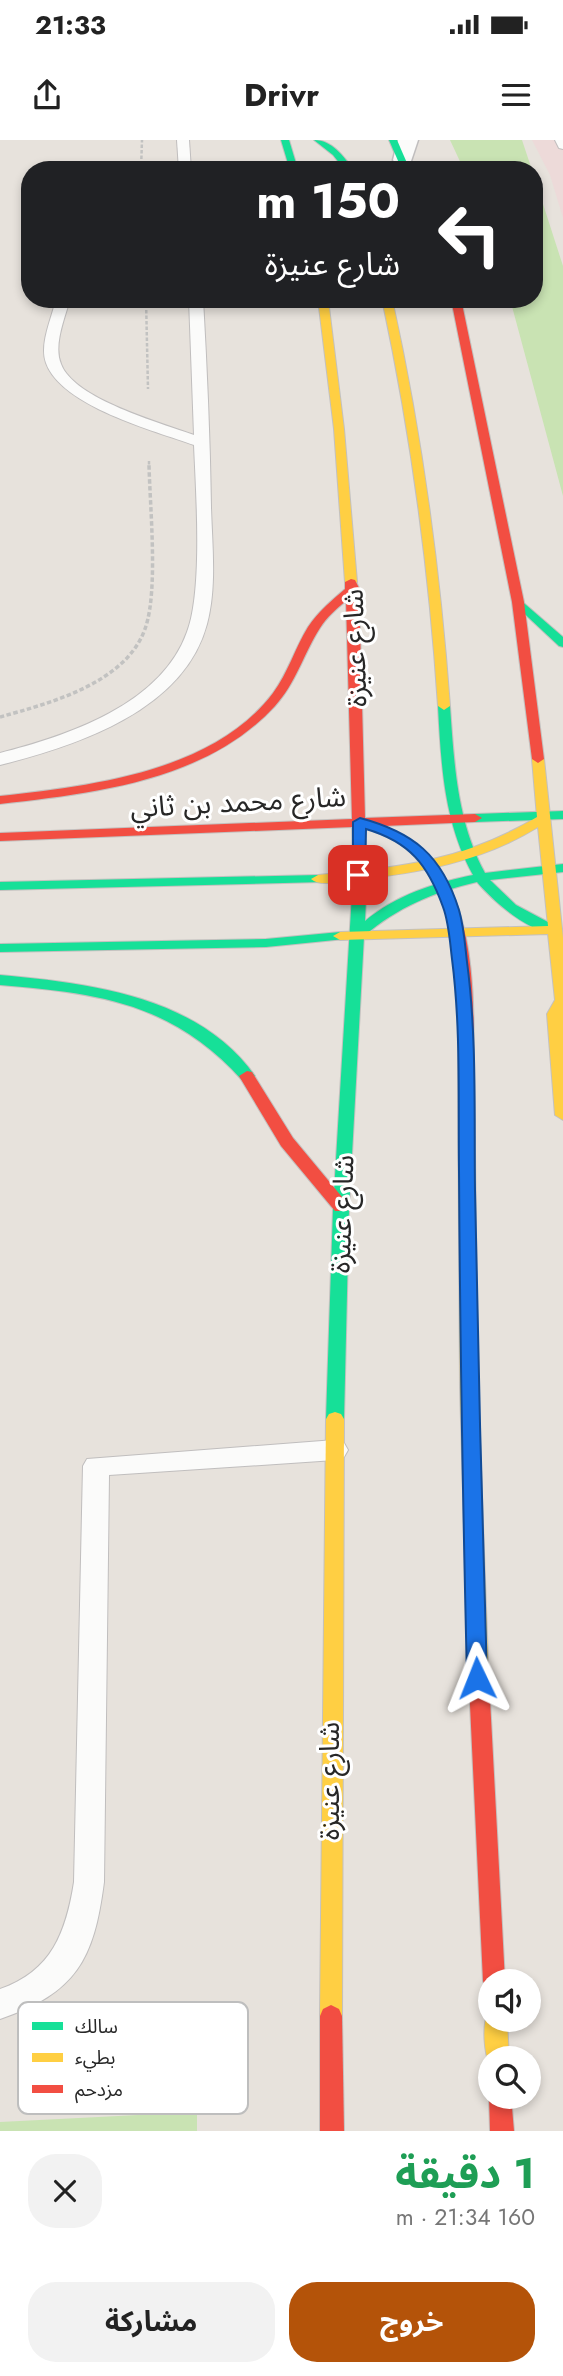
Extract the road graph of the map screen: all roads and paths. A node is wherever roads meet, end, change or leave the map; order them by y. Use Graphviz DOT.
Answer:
graph roads {
  1 [pos="142,140"];
  2 [pos="183,140"];
  3 [pos="285,140"];
  4 [pos="317,140"];
  5 [pos="393,140"];
  6 [pos="408,140"];
  7 [pos="561,140"];
  8 [pos="563,145"];
  9 [pos="141,161"];
  10 [pos="184,161"];
  11 [pos="291,161"];
  12 [pos="343,161"];
  13 [pos="403,161"];
  14 [pos="405,161"];
  15 [pos="61,308"];
  16 [pos="146,308"];
  17 [pos="196,308"];
  18 [pos="324,308"];
  19 [pos="389,308"];
  20 [pos="458,308"];
  21 [pos="148,421"];
  22 [pos="204,443"];
  23 [pos="353,588"];
  24 [pos="518,602"];
  25 [pos="563,643"];
  26 [pos="0,717"];
  27 [pos="0,759"];
  28 [pos="0,800"];
  29 [pos="563,815"];
  30 [pos="545,816"];
  31 [pos="460,819"];
  32 [pos="360,822"];
  33 [pos="0,838"];
  34 [pos="470,854"];
  35 [pos="430,865"];
  36 [pos="556,869"];
  37 [pos="358,875"];
  38 [pos="482,878"];
  39 [pos="0,886"];
  40 [pos="442,888"];
  41 [pos="558,929"];
  42 [pos="456,932"];
  43 [pos="356,935"];
  44 [pos="0,948"];
  45 [pos="0,980"];
  46 [pos="563,1115"];
  47 [pos="341,1207"];
  48 [pos="335,1450"];
  49 [pos="96,1466"];
  50 [pos="493,1969"];
  51 [pos="0,2004"];
  52 [pos="501,2109"];
  53 [pos="332,2131"];
  54 [pos="502,2131"];
  1 -- 9 [label="path"];
  2 -- 10 [label="lane"];
  3 -- 11 [label="main road"];
  4 -- 12 [label="main road"];
  5 -- 13 [label="main road"];
  6 -- 14 [label="street"];
  7 -- 8 [label="lane"];
  15 -- 21 [label="lane"];
  16 -- 21 [label="path"];
  17 -- 22 [label="lane"];
  18 -- 23 [label="main road, شارع عنيزة"];
  19 -- 31 [label="main road"];
  20 -- 24 [label="main road"];
  21 -- 22 [label="lane"];
  21 -- 26 [label="path"];
  22 -- 27 [label="lane"];
  23 -- 28 [label="main road"];
  23 -- 32 [label="main road, شارع عنيزة"];
  24 -- 25 [label="main road"];
  24 -- 30 [label="main road"];
  29 -- 30 [label="main road, شارع محمد بن ثاني"];
  30 -- 31 [label="main road, شارع محمد بن ثاني"];
  30 -- 34 [label="main road"];
  30 -- 36 [label="main road"];
  31 -- 32 [label="main road, شارع محمد بن ثاني"];
  31 -- 34 [label="main road"];
  32 -- 33 [label="main road, شارع محمد بن ثاني"];
  32 -- 35 [label="main road"];
  32 -- 37 [label="main road, شارع عنيزة"];
  34 -- 35 [label="main road"];
  34 -- 38 [label="main road"];
  35 -- 37 [label="main road"];
  35 -- 40 [label="main road"];
  36 -- 38 [label="main road"];
  36 -- 41 [label="main road"];
  37 -- 39 [label="main road"];
  37 -- 43 [label="main road, شارع عنيزة"];
  38 -- 40 [label="main road"];
  38 -- 41 [label="main road"];
  40 -- 42 [label="main road"];
  40 -- 43 [label="main road"];
  41 -- 42 [label="main road"];
  41 -- 46 [label="main road"];
  42 -- 43 [label="main road"];
  42 -- 50 [label="main road"];
  43 -- 44 [label="main road"];
  43 -- 47 [label="main road, شارع عنيزة"];
  45 -- 47 [label="main road"];
  47 -- 48 [label="main road, شارع عنيزة"];
  48 -- 49 [label="lane"];
  48 -- 53 [label="main road, شارع عنيزة"];
  49 -- 51 [label="lane"];
  52 -- 54 [label="main road"];
}
